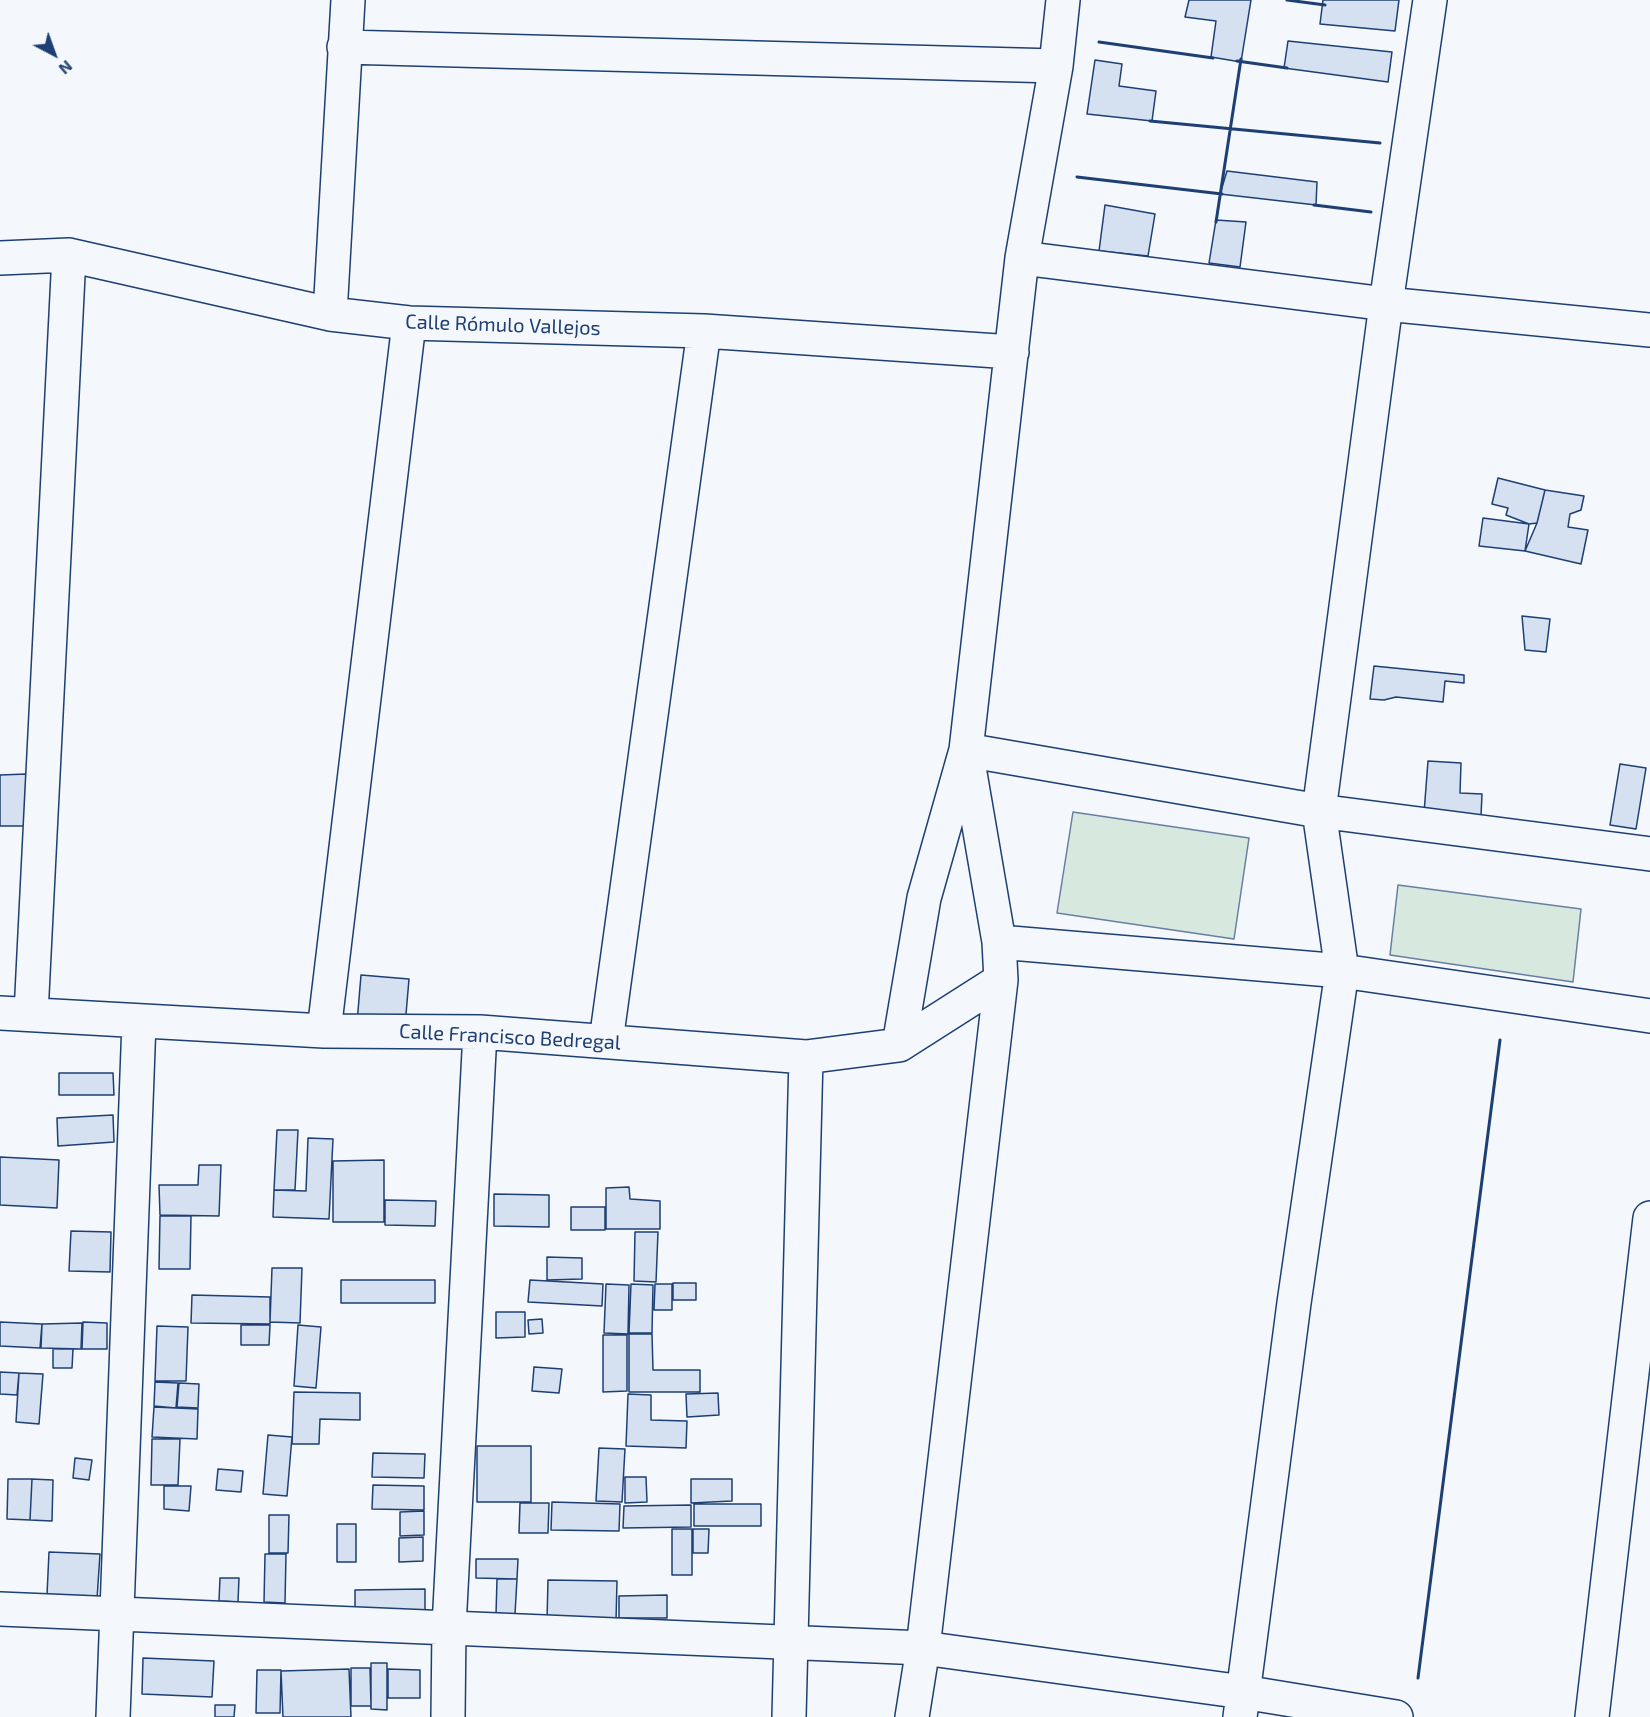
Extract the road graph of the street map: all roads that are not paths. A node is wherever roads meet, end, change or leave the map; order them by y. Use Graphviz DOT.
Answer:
graph roads {
  1 [pos="348,0"];
  2 [pos="1063,0"];
  3 [pos="1430,0"];
  4 [pos="344,47"];
  5 [pos="1056,66"];
  6 [pos="69,255"];
  7 [pos="0,258"];
  8 [pos="1022,258"];
  9 [pos="1386,304"];
  10 [pos="330,314"];
  11 [pos="409,323"];
  12 [pos="1650,330"];
  13 [pos="704,331"];
  14 [pos="1012,352"];
  15 [pos="966,750"];
  16 [pos="1319,811"];
  17 [pos="1650,854"];
  18 [pos="999,942"];
  19 [pos="1342,971"];
  20 [pos="1001,980"];
  21 [pos="16,1014"];
  22 [pos="1650,1016"];
  23 [pos="140,1022"];
  24 [pos="324,1031"];
  25 [pos="480,1032"];
  26 [pos="606,1041"];
  27 [pos="899,1044"];
  28 [pos="806,1057"];
  29 [pos="1650,1218"];
  30 [pos="0,1609"];
  31 [pos="116,1614"];
  32 [pos="449,1626"];
  33 [pos="792,1641"];
  34 [pos="923,1648"];
  35 [pos="1241,1705"];
  36 [pos="113,1717"];
  37 [pos="448,1717"];
  38 [pos="789,1717"];
  39 [pos="912,1717"];
  40 [pos="1396,1717"];
  41 [pos="1592,1717"];
  1 -- 4 [label="street"];
  2 -- 5 [label="street"];
  3 -- 9 [label="street"];
  4 -- 5 [label="street"];
  4 -- 10 [label="street"];
  5 -- 8 [label="street"];
  6 -- 7 [label="street, Calle Rómulo Vallejos"];
  6 -- 10 [label="street, Calle Rómulo Vallejos"];
  6 -- 21 [label="street"];
  8 -- 9 [label="street"];
  8 -- 14 [label="street"];
  9 -- 12 [label="street"];
  9 -- 16 [label="street"];
  10 -- 11 [label="street, Calle Rómulo Vallejos"];
  11 -- 13 [label="street, Calle Rómulo Vallejos"];
  11 -- 24 [label="street"];
  13 -- 14 [label="street, Calle Rómulo Vallejos"];
  13 -- 26 [label="street"];
  14 -- 15 [label="street"];
  15 -- 16 [label="street"];
  15 -- 18 [label="street"];
  15 -- 27 [label="street"];
  16 -- 17 [label="street"];
  16 -- 19 [label="street"];
  18 -- 19 [label="street"];
  18 -- 20 [label="street"];
  19 -- 22 [label="street"];
  19 -- 35 [label="street"];
  20 -- 27 [label="street, Calle Francisco Bedregal"];
  20 -- 34 [label="street"];
  21 -- 23 [label="street, Calle Francisco Bedregal"];
  23 -- 24 [label="street, Calle Francisco Bedregal"];
  23 -- 31 [label="street"];
  24 -- 25 [label="street, Calle Francisco Bedregal"];
  25 -- 26 [label="street, Calle Francisco Bedregal"];
  25 -- 32 [label="street"];
  26 -- 28 [label="street, Calle Francisco Bedregal"];
  27 -- 28 [label="street, Calle Francisco Bedregal"];
  28 -- 33 [label="street"];
  29 -- 41 [label="street"];
  30 -- 31 [label="street"];
  31 -- 32 [label="street"];
  31 -- 36 [label="street"];
  32 -- 33 [label="street"];
  32 -- 37 [label="street"];
  33 -- 34 [label="street"];
  33 -- 38 [label="street"];
  34 -- 35 [label="street"];
  34 -- 39 [label="street"];
  35 -- 40 [label="street"];
}
